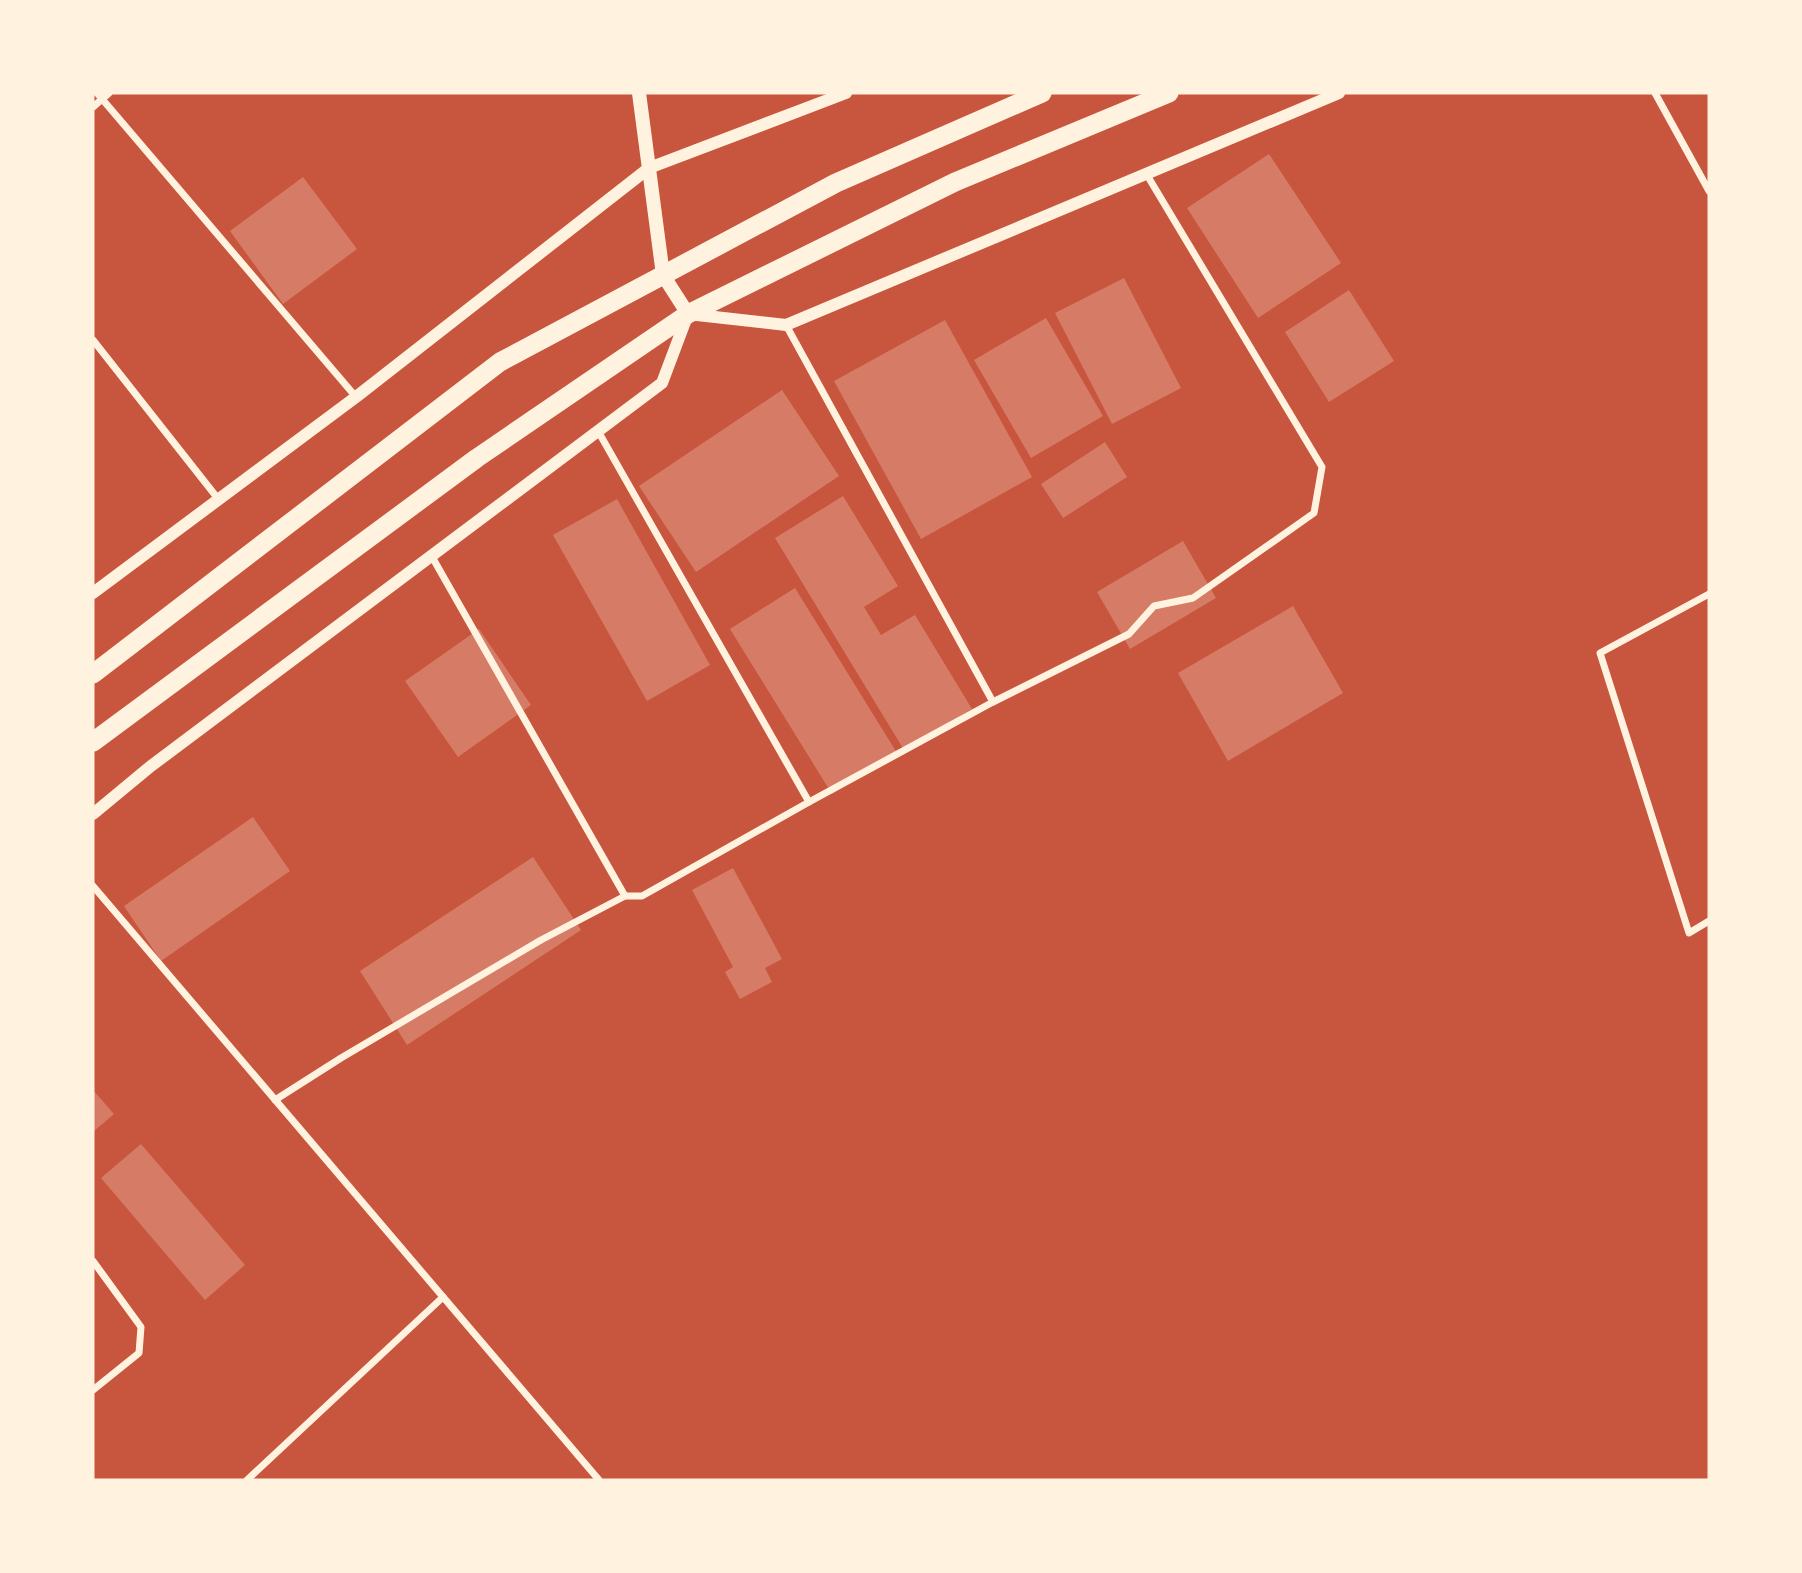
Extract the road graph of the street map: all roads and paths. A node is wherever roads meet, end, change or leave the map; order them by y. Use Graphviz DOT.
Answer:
graph roads {
  1 [pos="109,93"];
  2 [pos="639,93"];
  3 [pos="846,93"];
  4 [pos="1042,93"];
  5 [pos="1169,93"];
  6 [pos="1339,93"];
  7 [pos="1655,93"];
  8 [pos="100,96"];
  9 [pos="93,107"];
  10 [pos="649,169"];
  11 [pos="1147,175"];
  12 [pos="1709,191"];
  13 [pos="663,275"];
  14 [pos="688,314"];
  15 [pos="786,325"];
  16 [pos="93,340"];
  17 [pos="356,397"];
  18 [pos="598,431"];
  19 [pos="219,501"];
  20 [pos="431,555"];
  21 [pos="95,587"];
  22 [pos="1709,594"];
  23 [pos="93,674"];
  24 [pos="993,702"];
  25 [pos="93,742"];
  26 [pos="809,802"];
  27 [pos="93,814"];
  28 [pos="93,886"];
  29 [pos="625,896"];
  30 [pos="1709,921"];
  31 [pos="275,1100"];
  32 [pos="93,1261"];
  33 [pos="443,1297"];
  34 [pos="93,1390"];
  35 [pos="247,1480"];
  36 [pos="599,1480"];
  1 -- 8 [label="street"];
  2 -- 10 [label="main road"];
  3 -- 10 [label="street"];
  4 -- 13 [label="highway"];
  5 -- 14 [label="highway"];
  6 -- 11 [label="street"];
  7 -- 12 [label="street"];
  8 -- 9 [label="street"];
  8 -- 17 [label="street"];
  10 -- 13 [label="main road"];
  10 -- 17 [label="street"];
  11 -- 15 [label="street"];
  11 -- 24 [label="street"];
  13 -- 14 [label="main road"];
  13 -- 23 [label="highway"];
  14 -- 15 [label="street"];
  14 -- 18 [label="street"];
  14 -- 25 [label="highway"];
  15 -- 24 [label="street"];
  16 -- 19 [label="street"];
  17 -- 19 [label="street"];
  18 -- 20 [label="street"];
  18 -- 26 [label="street"];
  19 -- 21 [label="street"];
  20 -- 27 [label="street"];
  20 -- 29 [label="street"];
  22 -- 30 [label="street"];
  24 -- 26 [label="street"];
  26 -- 29 [label="street"];
  28 -- 31 [label="street"];
  29 -- 31 [label="street"];
  31 -- 33 [label="street"];
  32 -- 34 [label="street"];
  33 -- 35 [label="street"];
  33 -- 36 [label="street"];
}
